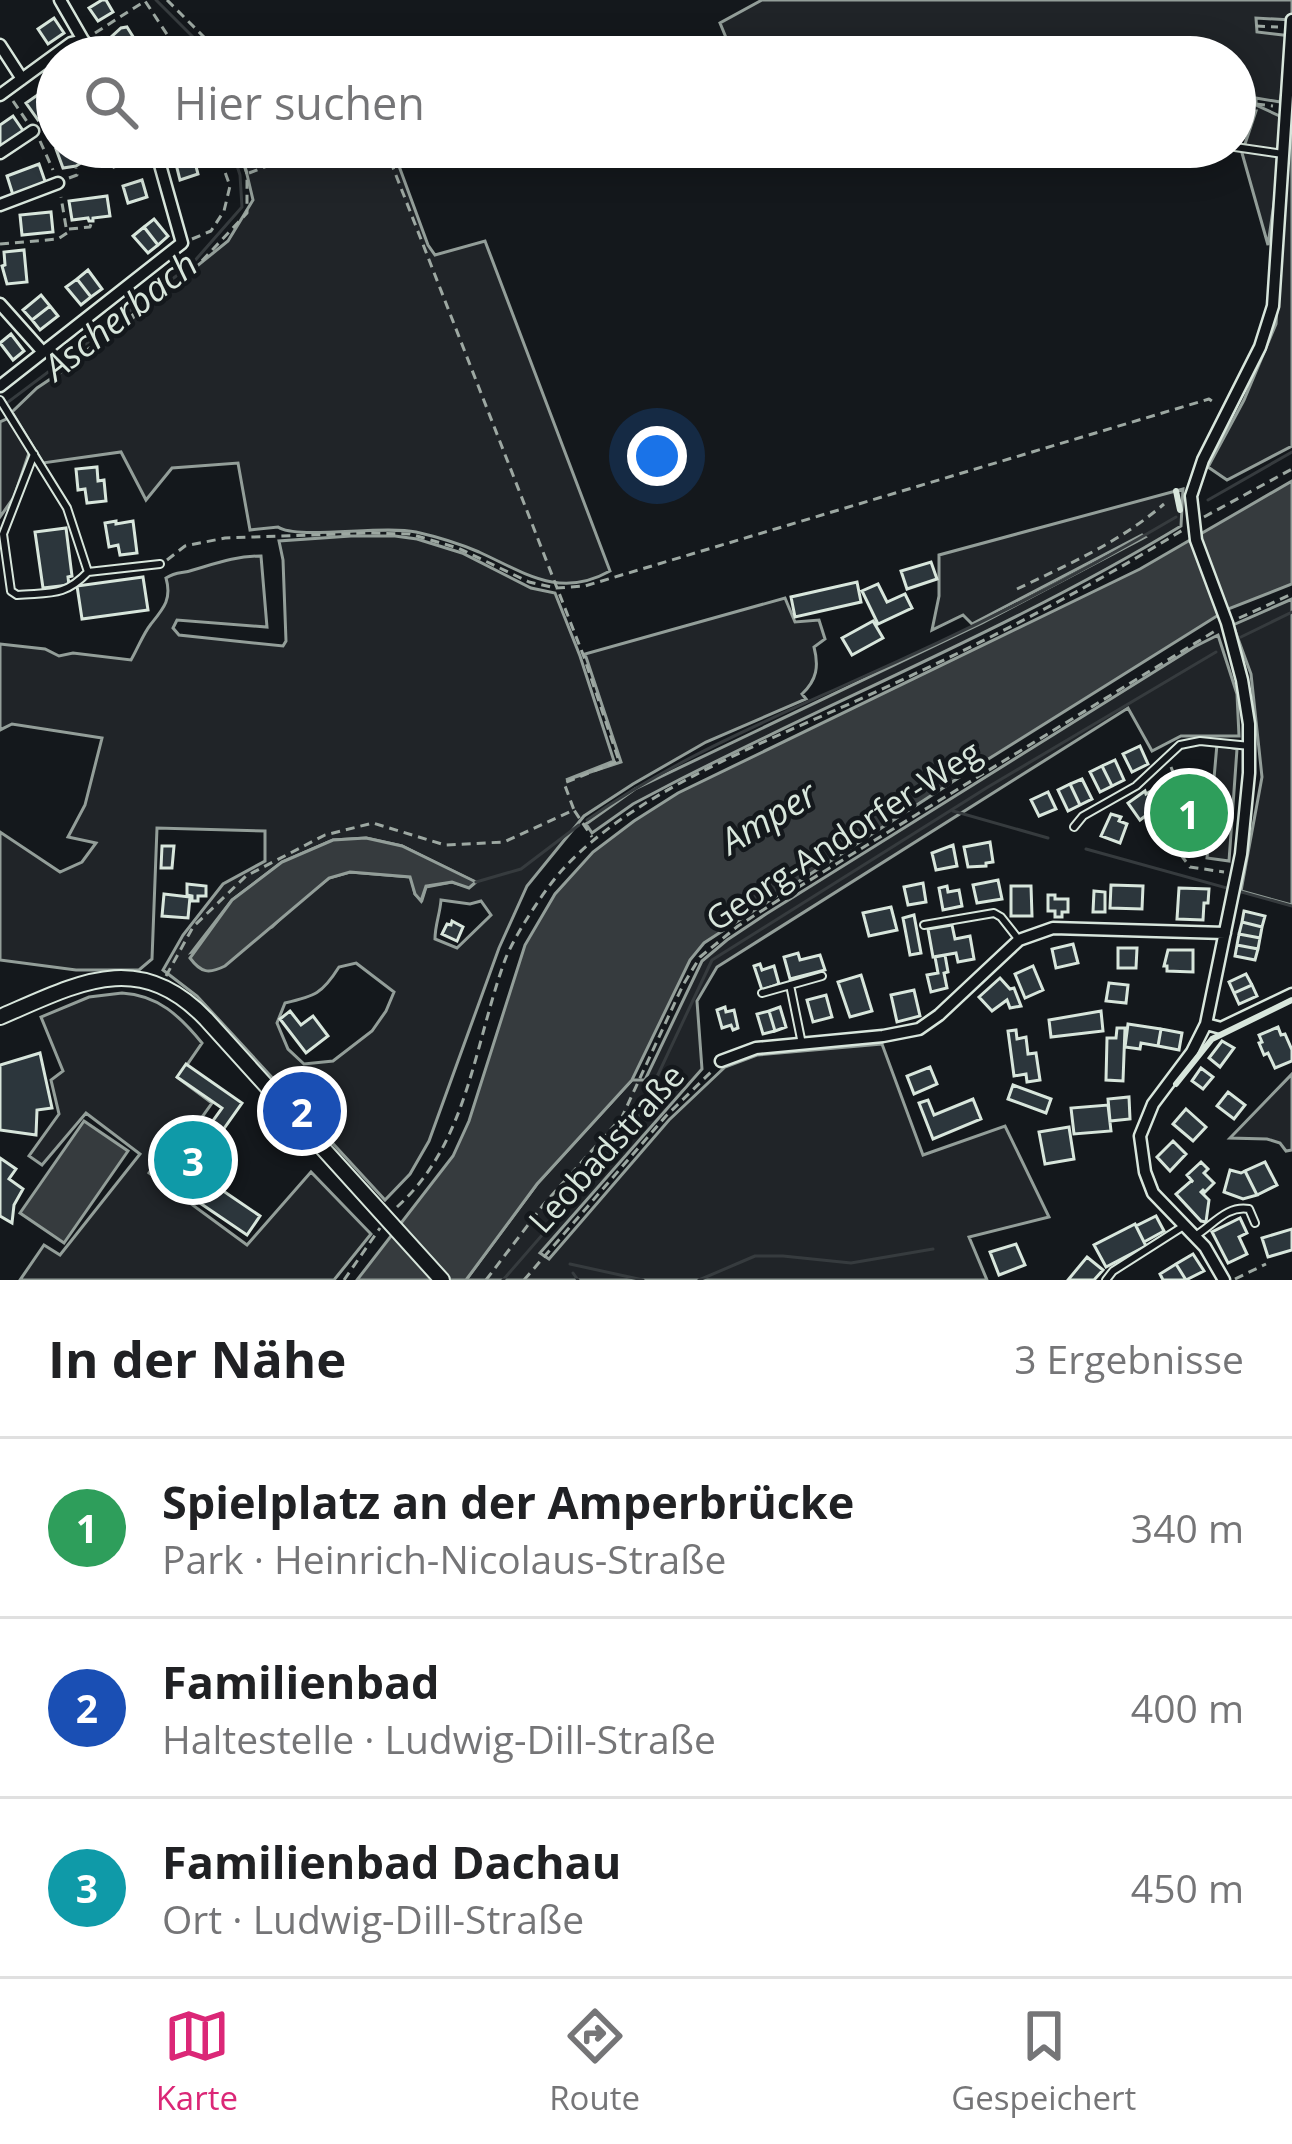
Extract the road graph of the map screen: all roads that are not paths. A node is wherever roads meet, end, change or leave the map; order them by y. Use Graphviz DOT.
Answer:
graph roads {
  1 [pos="60,0"];
  2 [pos="1292,24"];
  3 [pos="81,36"];
  4 [pos="0,45"];
  5 [pos="36,69"];
  6 [pos="22,79"];
  7 [pos="0,94"];
  8 [pos="35,133"];
  9 [pos="1256,150"];
  10 [pos="0,153"];
  11 [pos="1283,154"];
  12 [pos="161,168"];
  13 [pos="58,182"];
  14 [pos="0,205"];
  15 [pos="0,304"];
  16 [pos="42,351"];
  17 [pos="0,386"];
  18 [pos="0,400"];
  19 [pos="34,454"];
  20 [pos="160,564"];
  21 [pos="88,572"];
  22 [pos="17,595"];
  23 [pos="4,597"];
  24 [pos="1250,746"];
  25 [pos="1074,827"];
  26 [pos="924,925"];
  27 [pos="1225,933"];
  28 [pos="1019,940"];
  29 [pos="822,976"];
  30 [pos="790,985"];
  31 [pos="762,993"];
  32 [pos="1292,994"];
  33 [pos="0,1017"];
  34 [pos="1206,1024"];
  35 [pos="802,1044"];
  36 [pos="722,1061"];
  37 [pos="1255,1223"];
  38 [pos="1185,1225"];
  39 [pos="1196,1236"];
  40 [pos="442,1280"];
  41 [pos="1106,1280"];
  42 [pos="1224,1280"];
  1 -- 3 [label="street"];
  2 -- 11 [label="street"];
  4 -- 6 [label="street"];
  5 -- 6 [label="street"];
  6 -- 7 [label="street"];
  8 -- 10 [label="street"];
  9 -- 11 [label="lane"];
  11 -- 24 [label="street"];
  12 -- 16 [label="street"];
  13 -- 14 [label="street"];
  15 -- 16 [label="street"];
  16 -- 17 [label="street"];
  18 -- 19 [label="lane"];
  19 -- 21 [label="lane"];
  19 -- 22 [label="lane"];
  20 -- 21 [label="lane"];
  21 -- 22 [label="lane"];
  22 -- 23 [label="lane"];
  24 -- 25 [label="lane"];
  24 -- 27 [label="street"];
  26 -- 28 [label="lane"];
  27 -- 28 [label="street"];
  27 -- 34 [label="street"];
  28 -- 35 [label="street, Leobadstraße"];
  29 -- 30 [label="lane"];
  30 -- 31 [label="lane"];
  30 -- 35 [label="lane"];
  32 -- 34 [label="street"];
  33 -- 40 [label="street"];
  34 -- 38 [label="street"];
  35 -- 36 [label="street, Leobadstraße"];
  37 -- 39 [label="lane"];
  38 -- 39 [label="street"];
  38 -- 41 [label="lane"];
  39 -- 42 [label="street"];
}
